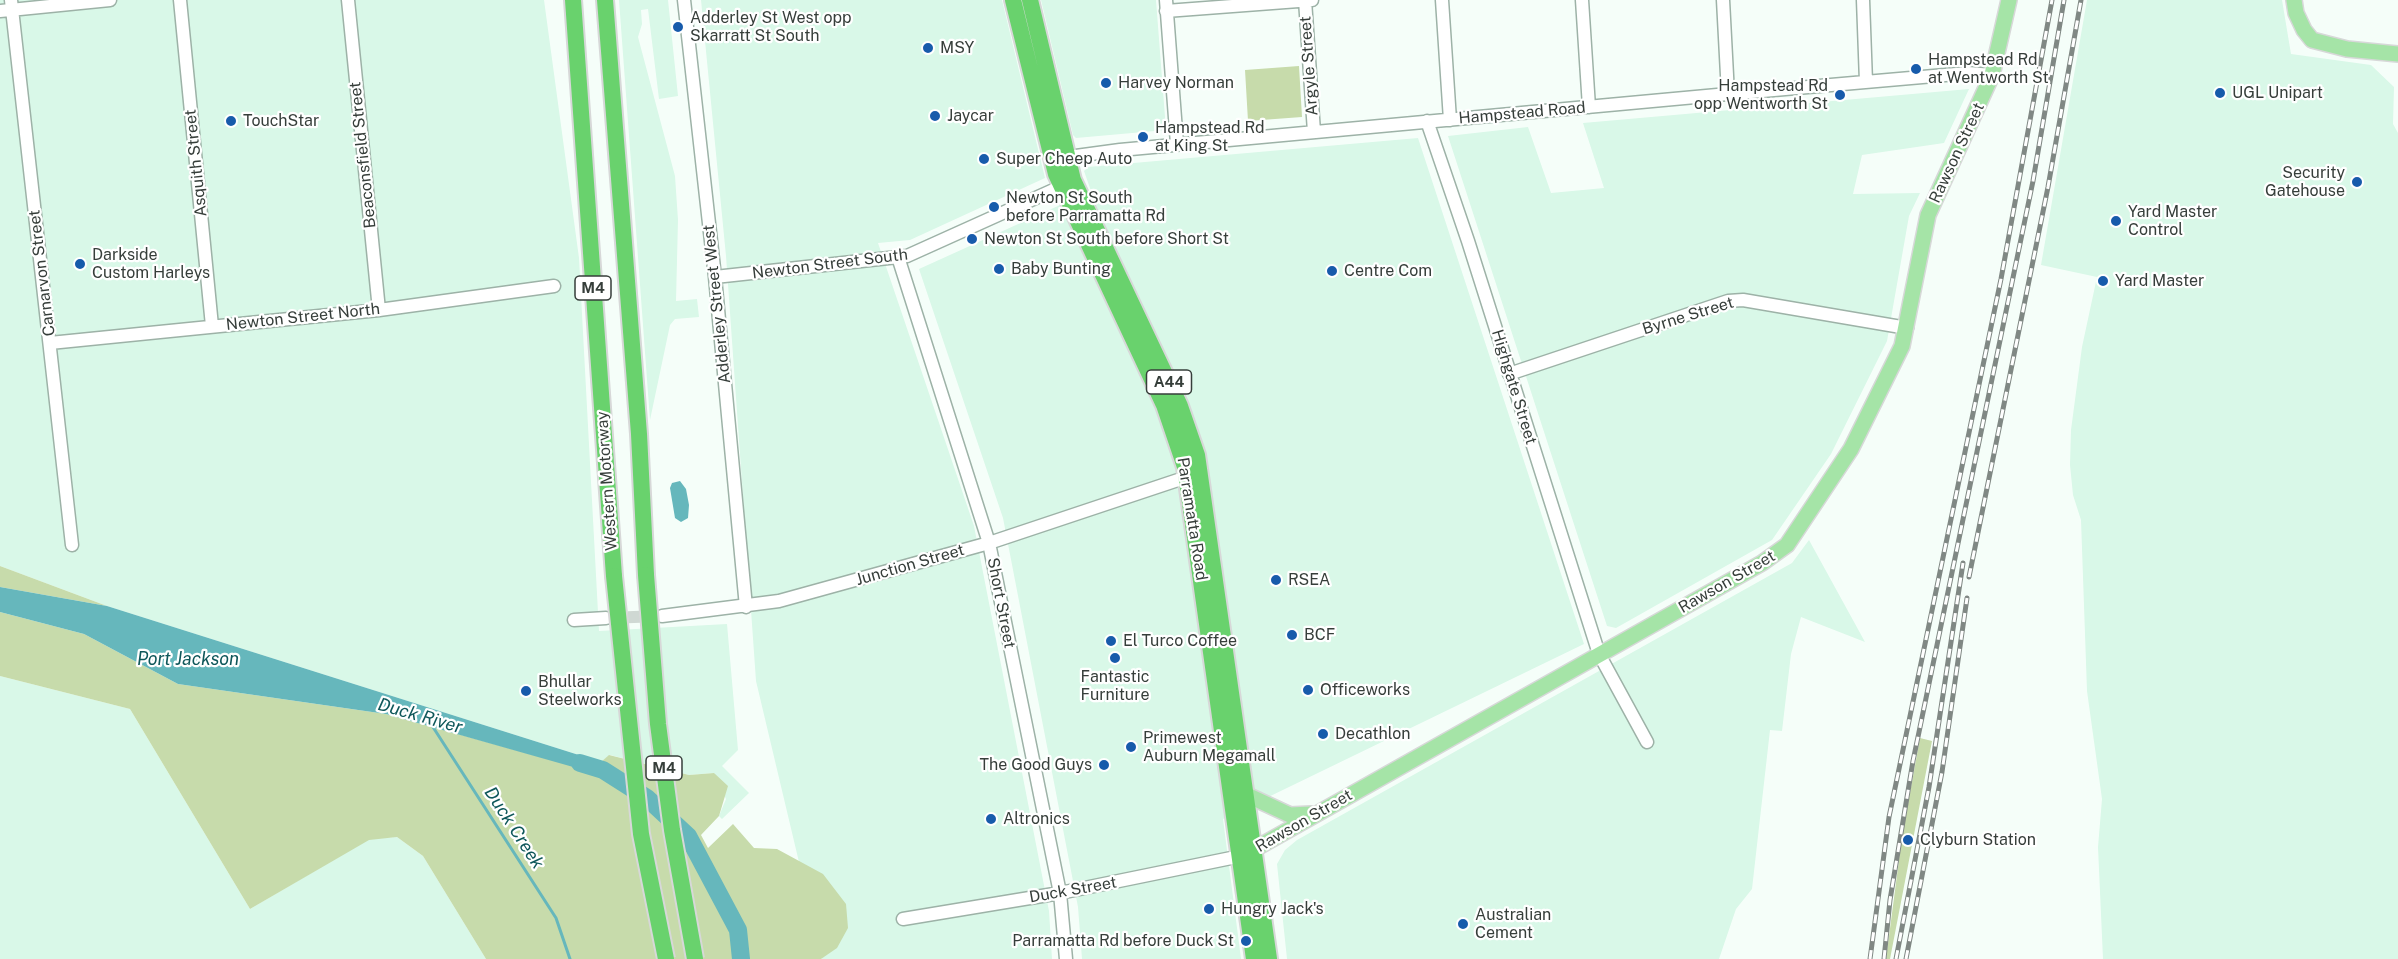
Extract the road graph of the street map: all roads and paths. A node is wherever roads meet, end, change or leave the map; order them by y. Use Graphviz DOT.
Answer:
graph roads {
  1 [pos="110,0"];
  2 [pos="180,0"];
  3 [pos="348,0"];
  4 [pos="573,0"];
  5 [pos="605,0"];
  6 [pos="684,0"];
  7 [pos="1013,0"];
  8 [pos="1030,0"];
  9 [pos="1305,0"];
  10 [pos="1312,0"];
  11 [pos="1442,0"];
  12 [pos="1582,0"];
  13 [pos="1723,0"];
  14 [pos="1863,0"];
  15 [pos="2009,0"];
  16 [pos="2294,0"];
  17 [pos="1166,6"];
  18 [pos="7,7"];
  19 [pos="2398,54"];
  20 [pos="1992,75"];
  21 [pos="1866,82"];
  22 [pos="1728,94"];
  23 [pos="1588,107"];
  24 [pos="1450,120"];
  25 [pos="1427,121"];
  26 [pos="1314,132"];
  27 [pos="1177,144"];
  28 [pos="1059,158"];
  29 [pos="1067,183"];
  30 [pos="898,257"];
  31 [pos="715,277"];
  32 [pos="554,286"];
  33 [pos="379,310"];
  34 [pos="212,326"];
  35 [pos="1907,328"];
  36 [pos="50,343"];
  37 [pos="1509,374"];
  38 [pos="1187,477"];
  39 [pos="989,543"];
  40 [pos="72,545"];
  41 [pos="746,608"];
  42 [pos="662,616"];
  43 [pos="606,618"];
  44 [pos="574,620"];
  45 [pos="1599,654"];
  46 [pos="1647,742"];
  47 [pos="1247,795"];
  48 [pos="1315,813"];
  49 [pos="1247,853"];
  50 [pos="1060,893"];
  51 [pos="903,919"];
  52 [pos="666,959"];
  53 [pos="695,959"];
  54 [pos="1066,959"];
  55 [pos="1254,959"];
  56 [pos="1269,959"];
  1 -- 18 [label="street"];
  2 -- 34 [label="street, Asquith Street"];
  3 -- 33 [label="street, Beaconsfield Street"];
  4 -- 52 [label="highway, Western Motorway / M4, bridge"];
  5 -- 53 [label="highway, Western Motorway / M4, bridge"];
  6 -- 31 [label="street, Adderley Street West"];
  7 -- 28 [label="highway, Parramatta Road / A44"];
  8 -- 28 [label="highway, Parramatta Road / A44"];
  9 -- 10 [label="street"];
  9 -- 17 [label="street"];
  9 -- 26 [label="street, Argyle Street"];
  11 -- 24 [label="street"];
  12 -- 23 [label="street"];
  13 -- 22 [label="street"];
  14 -- 21 [label="street"];
  15 -- 20 [label="main road, Rawson Street"];
  16 -- 19 [label="main road"];
  17 -- 27 [label="street"];
  18 -- 36 [label="street, Carnarvon Street"];
  20 -- 21 [label="street, Hampstead Road"];
  20 -- 35 [label="main road, Rawson Street"];
  21 -- 22 [label="street, Hampstead Road"];
  22 -- 23 [label="street, Hampstead Road"];
  23 -- 24 [label="street, Hampstead Road"];
  24 -- 25 [label="street, Hampstead Road"];
  25 -- 26 [label="street, Hampstead Road"];
  25 -- 37 [label="street, Highgate Street"];
  26 -- 27 [label="street, Hampstead Road"];
  27 -- 28 [label="street, Hampstead Road"];
  28 -- 29 [label="highway, Parramatta Road / A44"];
  29 -- 30 [label="street, Newton Street South"];
  29 -- 38 [label="highway, Parramatta Road / A44"];
  29 -- 47 [label="highway, Parramatta Road / A44"];
  30 -- 31 [label="street, Newton Street South"];
  30 -- 39 [label="street, Short Street"];
  31 -- 41 [label="street, Adderley Street West"];
  32 -- 33 [label="street, Newton Street North"];
  33 -- 34 [label="street, Newton Street North"];
  34 -- 36 [label="street, Newton Street North"];
  35 -- 37 [label="street, Byrne Street"];
  35 -- 45 [label="main road, Rawson Street"];
  36 -- 40 [label="street, Carnarvon Street"];
  37 -- 45 [label="street, Highgate Street"];
  38 -- 39 [label="street, Junction Street"];
  38 -- 49 [label="highway, Parramatta Road / A44"];
  39 -- 41 [label="street, Junction Street"];
  39 -- 50 [label="street, Short Street"];
  41 -- 42 [label="street, Junction Street"];
  43 -- 44 [label="street"];
  45 -- 46 [label="street, Highgate Street"];
  45 -- 48 [label="main road, Rawson Street"];
  47 -- 48 [label="main road"];
  47 -- 49 [label="highway, Parramatta Road / A44"];
  48 -- 49 [label="main road, Rawson Street"];
  49 -- 50 [label="street, Duck Street"];
  49 -- 55 [label="highway, Parramatta Road / A44"];
  49 -- 56 [label="highway, Parramatta Road / A44"];
  50 -- 51 [label="street, Duck Street"];
  50 -- 54 [label="street, Short Street"];
}
